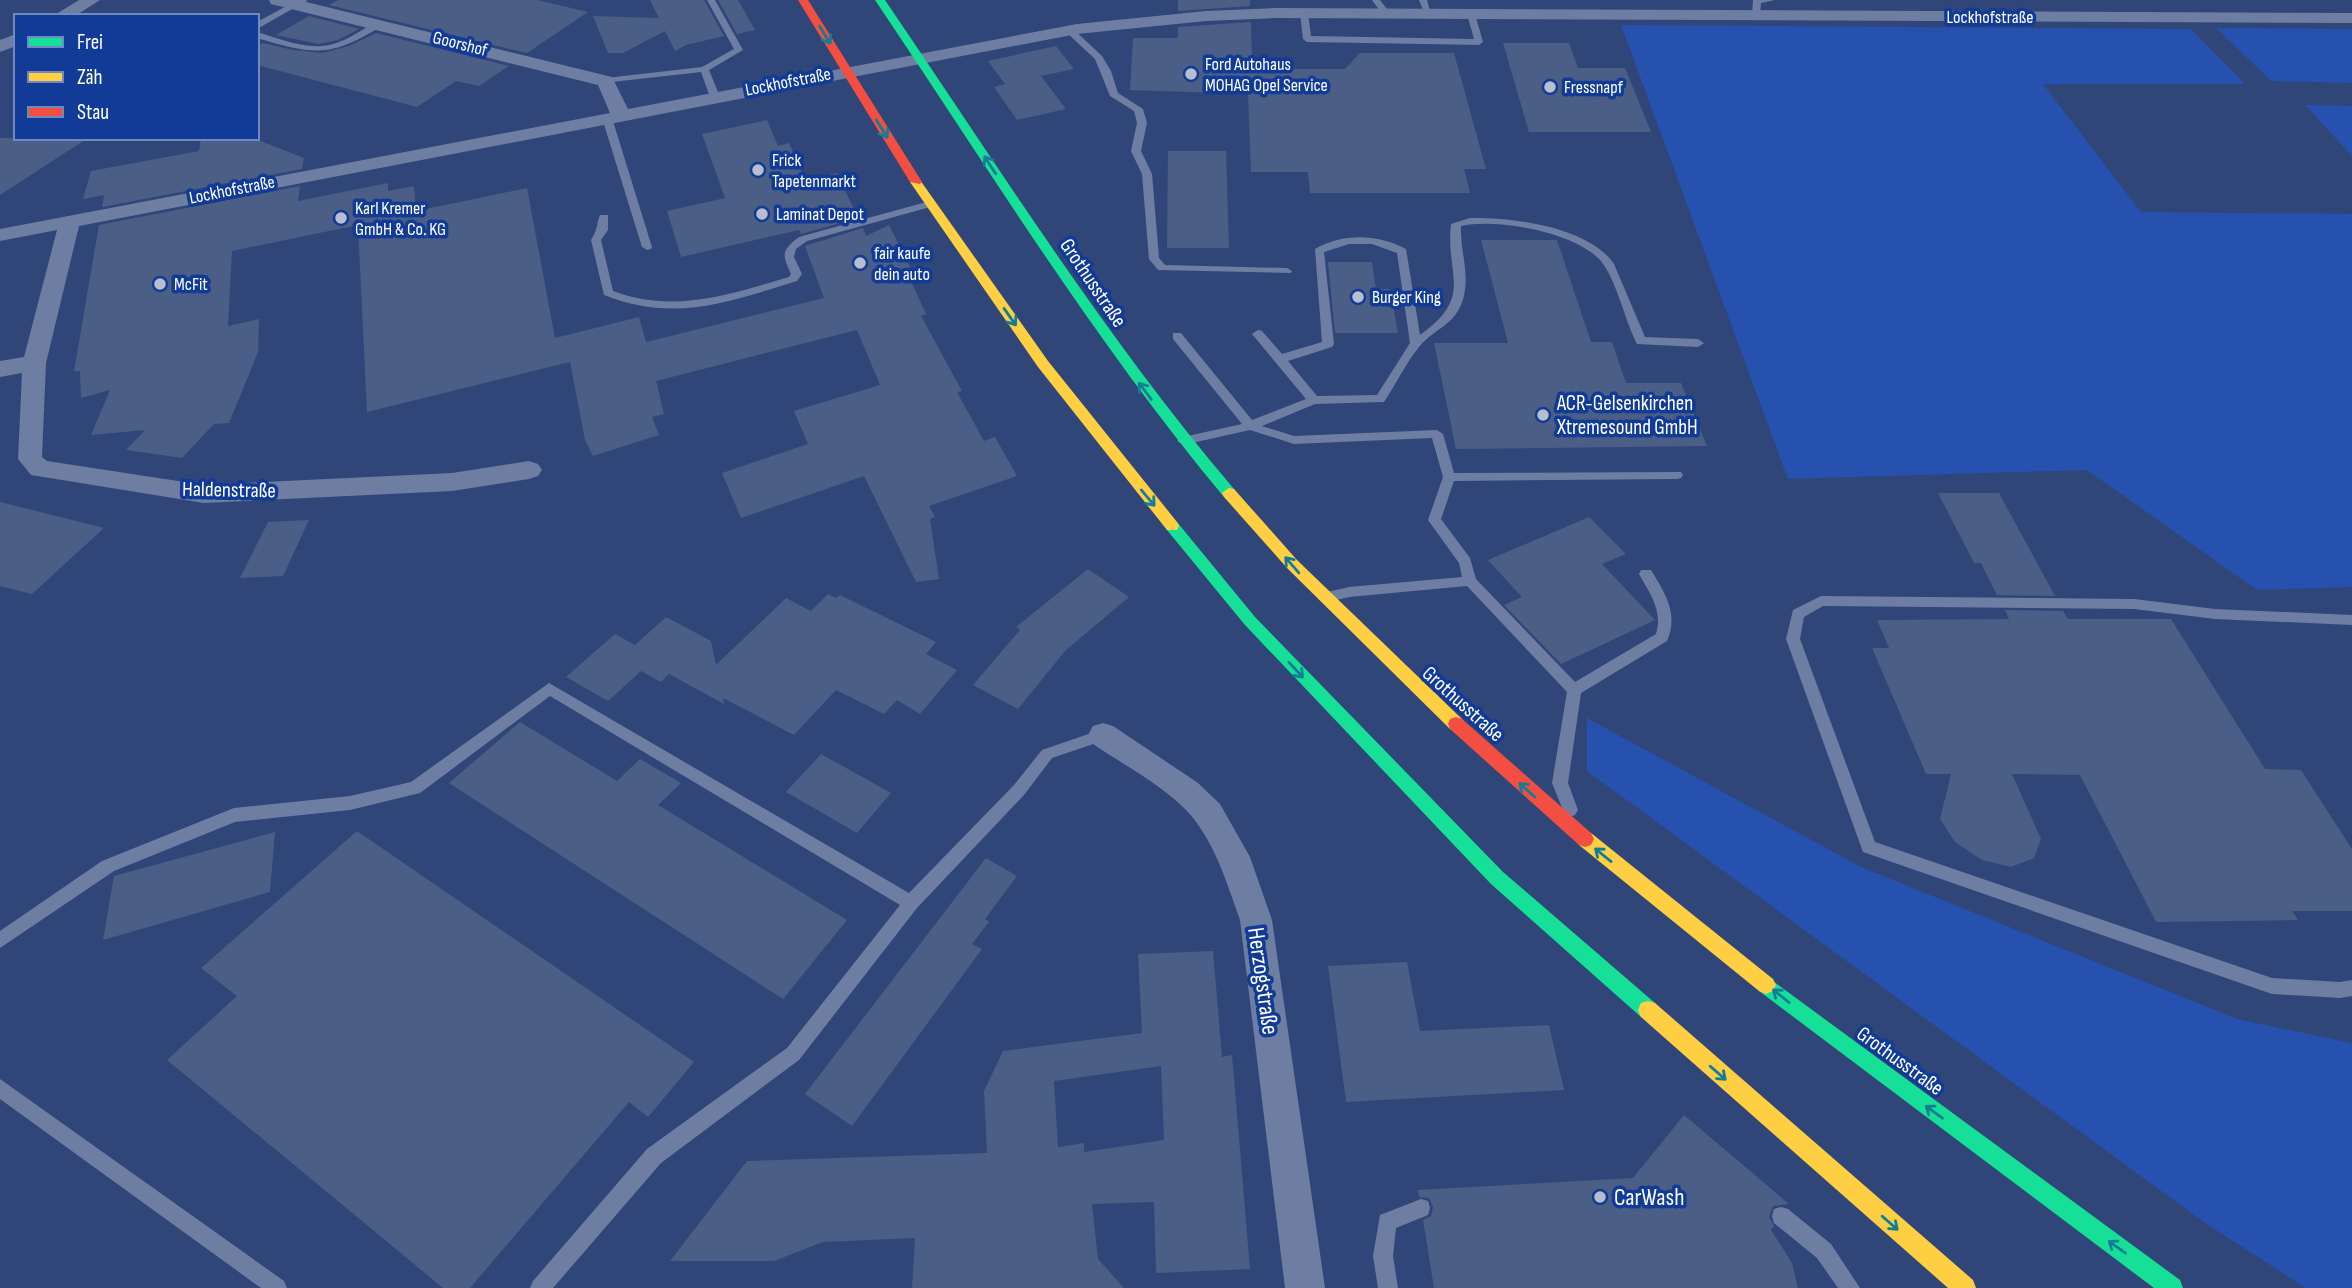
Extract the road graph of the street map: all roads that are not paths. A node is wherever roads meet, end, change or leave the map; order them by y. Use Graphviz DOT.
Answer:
graph roads {
  1 [pos="92,0"];
  2 [pos="277,0"];
  3 [pos="711,0"];
  4 [pos="803,0"];
  5 [pos="880,0"];
  6 [pos="1771,0"];
  7 [pos="300,2"];
  8 [pos="1381,7"];
  9 [pos="1425,7"];
  10 [pos="1583,7"];
  11 [pos="1304,13"];
  12 [pos="65,14"];
  13 [pos="1471,14"];
  14 [pos="1756,15"];
  15 [pos="2352,18"];
  16 [pos="379,24"];
  17 [pos="259,25"];
  18 [pos="1069,30"];
  19 [pos="259,37"];
  20 [pos="919,59"];
  21 [pos="704,69"];
  22 [pos="847,71"];
  23 [pos="606,81"];
  24 [pos="715,97"];
  25 [pos="614,117"];
  26 [pos="930,204"];
  27 [pos="604,217"];
  28 [pos="70,221"];
  29 [pos="0,234"];
  30 [pos="647,247"];
  31 [pos="1287,271"];
  32 [pos="1258,334"];
  33 [pos="1177,336"];
  34 [pos="1416,343"];
  35 [pos="1698,343"];
  36 [pos="1280,359"];
  37 [pos="34,363"];
  38 [pos="0,369"];
  39 [pos="1314,400"];
  40 [pos="1250,426"];
  41 [pos="1182,441"];
  42 [pos="529,470"];
  43 [pos="1677,475"];
  44 [pos="1449,477"];
  45 [pos="1646,574"];
  46 [pos="1470,581"];
  47 [pos="1322,598"];
  48 [pos="2352,620"];
  49 [pos="1574,690"];
  50 [pos="1103,735"];
  51 [pos="1578,835"];
  52 [pos="911,903"];
  53 [pos="0,940"];
  54 [pos="2352,988"];
  55 [pos="0,1088"];
  56 [pos="1421,1208"];
  57 [pos="1782,1216"];
  58 [pos="277,1288"];
  59 [pos="540,1288"];
  60 [pos="1305,1288"];
  61 [pos="1388,1288"];
  62 [pos="1850,1288"];
  63 [pos="1964,1288"];
  64 [pos="2172,1288"];
  1 -- 12 [label="street"];
  2 -- 7 [label="street, Goorshof"];
  3 -- 21 [label="lane"];
  4 -- 22 [label="main road, one-way"];
  5 -- 20 [label="main road, Grothusstraße"];
  6 -- 14 [label="lane"];
  7 -- 16 [label="street, Goorshof"];
  7 -- 17 [label="lane"];
  8 -- 9 [label="street, Lockhofstraße"];
  8 -- 11 [label="street, Lockhofstraße"];
  9 -- 13 [label="street, Lockhofstraße"];
  10 -- 13 [label="street, Lockhofstraße"];
  10 -- 14 [label="street, Lockhofstraße"];
  11 -- 13 [label="lane"];
  11 -- 18 [label="street, Lockhofstraße"];
  14 -- 15 [label="street, Lockhofstraße"];
  16 -- 19 [label="lane"];
  16 -- 23 [label="street, Goorshof"];
  18 -- 20 [label="street, Lockhofstraße"];
  18 -- 31 [label="lane"];
  20 -- 22 [label="street, Lockhofstraße"];
  41 -- 20 [label="main road, Grothusstraße, one-way"];
  21 -- 23 [label="lane"];
  21 -- 24 [label="lane"];
  22 -- 24 [label="street, Lockhofstraße"];
  22 -- 26 [label="main road, one-way"];
  23 -- 25 [label="street"];
  24 -- 25 [label="street, Lockhofstraße"];
  25 -- 28 [label="street, Lockhofstraße"];
  25 -- 30 [label="lane"];
  26 -- 27 [label="lane"];
  26 -- 63 [label="main road, one-way"];
  28 -- 29 [label="street, Lockhofstraße"];
  28 -- 37 [label="street, Haldenstraße"];
  32 -- 36 [label="lane"];
  33 -- 40 [label="lane"];
  34 -- 35 [label="lane"];
  34 -- 36 [label="lane"];
  34 -- 39 [label="lane"];
  36 -- 39 [label="lane"];
  37 -- 38 [label="street"];
  37 -- 42 [label="street, Haldenstraße"];
  39 -- 40 [label="lane"];
  40 -- 41 [label="lane"];
  40 -- 44 [label="lane"];
  47 -- 41 [label="main road, Grothusstraße, one-way"];
  43 -- 44 [label="lane"];
  44 -- 46 [label="lane"];
  45 -- 49 [label="lane"];
  46 -- 47 [label="lane"];
  46 -- 49 [label="lane"];
  51 -- 47 [label="main road, Grothusstraße, one-way"];
  48 -- 54 [label="lane"];
  49 -- 51 [label="lane"];
  50 -- 52 [label="lane"];
  50 -- 60 [label="street, Herzogstraße"];
  64 -- 51 [label="main road, Grothusstraße, one-way"];
  52 -- 53 [label="lane"];
  52 -- 59 [label="lane"];
  55 -- 58 [label="lane"];
  56 -- 61 [label="lane"];
  57 -- 62 [label="lane"];
}
